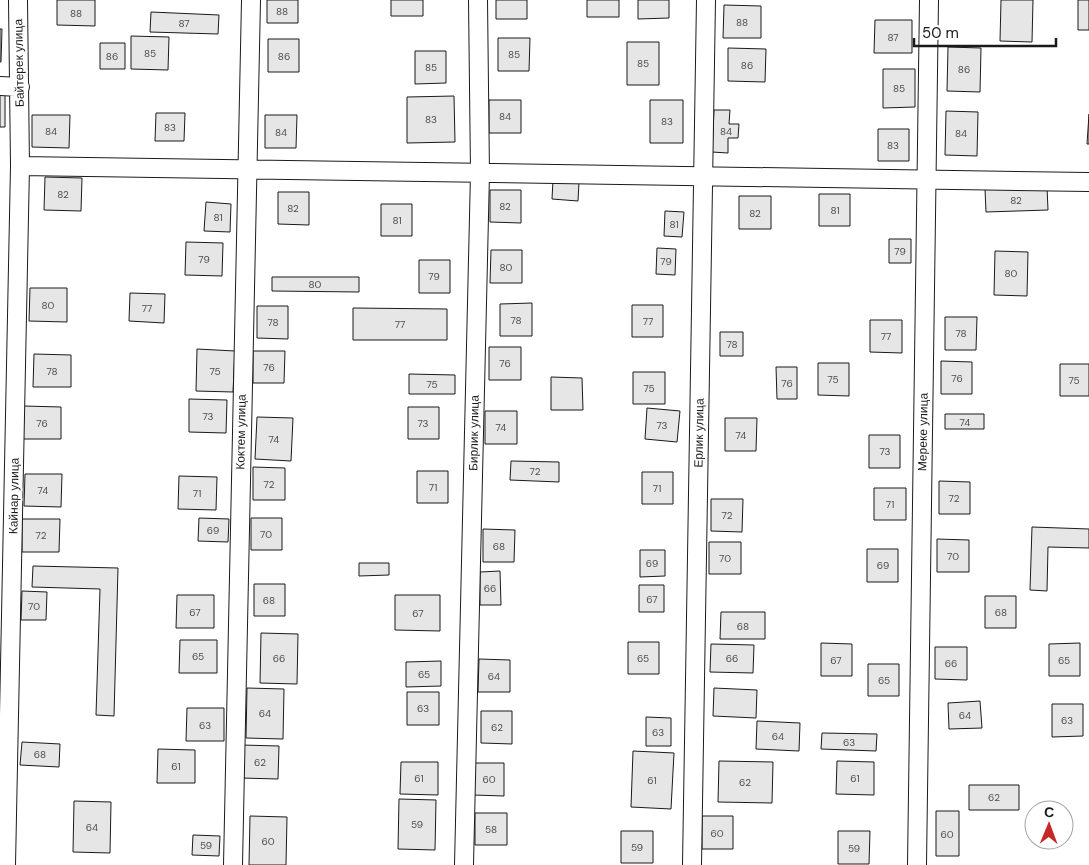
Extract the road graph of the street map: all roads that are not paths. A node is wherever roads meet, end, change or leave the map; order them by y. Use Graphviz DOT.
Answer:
graph roads {
  1 [pos="18,0"];
  2 [pos="251,0"];
  3 [pos="478,0"];
  4 [pos="706,0"];
  5 [pos="929,0"];
  6 [pos="0,86"];
  7 [pos="20,87"];
  8 [pos="20,127"];
  9 [pos="20,166"];
  10 [pos="246,170"];
  11 [pos="480,173"];
  12 [pos="703,177"];
  13 [pos="927,180"];
  14 [pos="1089,182"];
  15 [pos="6,865"];
  16 [pos="233,865"];
  17 [pos="464,865"];
  18 [pos="692,865"];
  19 [pos="917,865"];
  1 -- 7 [label="street, Байтерек улица"];
  2 -- 10 [label="street, Коктем улица"];
  3 -- 11 [label="street, Бирлик улица"];
  4 -- 12 [label="street, Ерлик улица"];
  5 -- 13 [label="street, Мереке улица"];
  6 -- 7 [label="street"];
  7 -- 8 [label="street, Байтерек улица"];
  8 -- 9 [label="street, Кайнар улица"];
  9 -- 10 [label="street"];
  9 -- 15 [label="street, Кайнар улица"];
  10 -- 11 [label="street"];
  10 -- 16 [label="street, Коктем улица"];
  11 -- 12 [label="street"];
  11 -- 17 [label="street, Бирлик улица"];
  12 -- 13 [label="street"];
  12 -- 18 [label="street, Ерлик улица"];
  13 -- 14 [label="street"];
  13 -- 19 [label="street, Мереке улица"];
}
